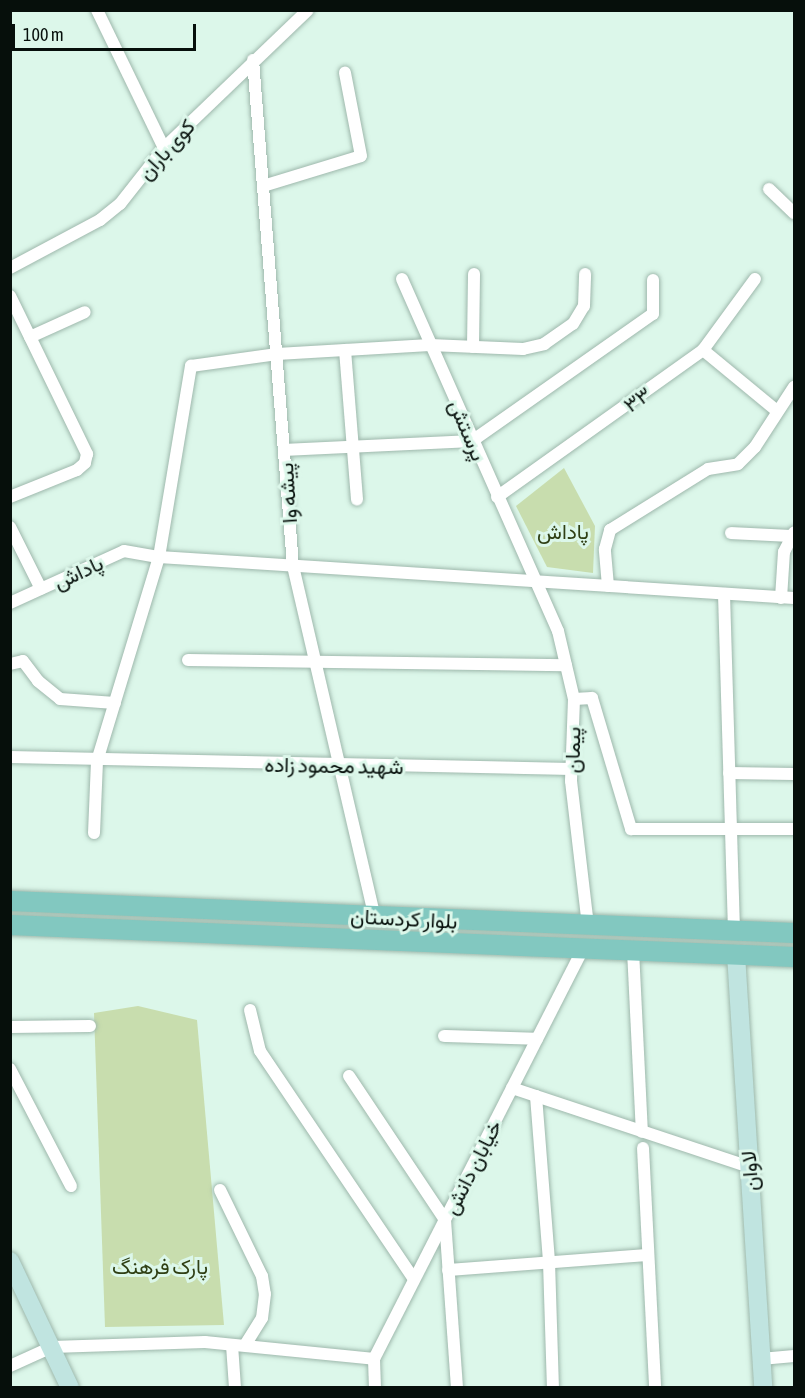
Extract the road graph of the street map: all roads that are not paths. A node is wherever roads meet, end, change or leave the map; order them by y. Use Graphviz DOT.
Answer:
graph roads {
  1 [pos="97,10"];
  2 [pos="308,10"];
  3 [pos="253,60"];
  4 [pos="345,73"];
  5 [pos="164,148"];
  6 [pos="263,186"];
  7 [pos="769,189"];
  8 [pos="795,213"];
  9 [pos="10,268"];
  10 [pos="474,274"];
  11 [pos="585,274"];
  12 [pos="402,279"];
  13 [pos="755,279"];
  14 [pos="653,280"];
  15 [pos="10,296"];
  16 [pos="85,312"];
  17 [pos="30,337"];
  18 [pos="430,345"];
  19 [pos="473,346"];
  20 [pos="345,350"];
  21 [pos="703,350"];
  22 [pos="276,354"];
  23 [pos="795,387"];
  24 [pos="777,411"];
  25 [pos="472,441"];
  26 [pos="352,447"];
  27 [pos="284,450"];
  28 [pos="10,497"];
  29 [pos="497,497"];
  30 [pos="357,500"];
  31 [pos="10,527"];
  32 [pos="731,533"];
  33 [pos="792,534"];
  34 [pos="159,557"];
  35 [pos="293,566"];
  36 [pos="533,581"];
  37 [pos="608,586"];
  38 [pos="41,589"];
  39 [pos="724,594"];
  40 [pos="781,598"];
  41 [pos="795,598"];
  42 [pos="10,603"];
  43 [pos="188,660"];
  44 [pos="316,663"];
  45 [pos="10,664"];
  46 [pos="566,665"];
  47 [pos="574,699"];
  48 [pos="115,703"];
  49 [pos="10,757"];
  50 [pos="97,761"];
  51 [pos="339,765"];
  52 [pos="572,768"];
  53 [pos="729,773"];
  54 [pos="795,774"];
  55 [pos="731,829"];
  56 [pos="795,829"];
  57 [pos="94,833"];
  58 [pos="10,901"];
  59 [pos="375,917"];
  60 [pos="10,925"];
  61 [pos="588,925"];
  62 [pos="734,931"];
  63 [pos="795,933"];
  64 [pos="583,949"];
  65 [pos="633,950"];
  66 [pos="736,954"];
  67 [pos="795,957"];
  68 [pos="249,1010"];
  69 [pos="90,1026"];
  70 [pos="10,1027"];
  71 [pos="444,1036"];
  72 [pos="537,1039"];
  73 [pos="10,1069"];
  74 [pos="349,1076"];
  75 [pos="512,1088"];
  76 [pos="536,1096"];
  77 [pos="642,1132"];
  78 [pos="643,1148"];
  79 [pos="749,1167"];
  80 [pos="71,1186"];
  81 [pos="220,1190"];
  82 [pos="445,1220"];
  83 [pos="647,1255"];
  84 [pos="10,1261"];
  85 [pos="549,1262"];
  86 [pos="448,1270"];
  87 [pos="414,1279"];
  88 [pos="246,1344"];
  89 [pos="232,1345"];
  90 [pos="52,1347"];
  91 [pos="795,1356"];
  92 [pos="374,1359"];
  93 [pos="761,1359"];
  94 [pos="10,1366"];
  95 [pos="70,1388"];
  96 [pos="235,1388"];
  97 [pos="375,1388"];
  98 [pos="457,1388"];
  99 [pos="553,1388"];
  100 [pos="655,1388"];
  101 [pos="763,1388"];
  1 -- 5 [label="street"];
  2 -- 3 [label="street, کوی باران"];
  3 -- 5 [label="street, کوی باران"];
  3 -- 6 [label="street, پیشه وا"];
  4 -- 6 [label="street"];
  5 -- 9 [label="street, کوی باران"];
  6 -- 22 [label="street, پیشه وا"];
  7 -- 8 [label="street"];
  10 -- 19 [label="street"];
  11 -- 19 [label="street"];
  12 -- 18 [label="street, پرستش"];
  13 -- 21 [label="street, ۳۳"];
  14 -- 25 [label="street"];
  15 -- 17 [label="street"];
  16 -- 17 [label="street"];
  17 -- 28 [label="street"];
  18 -- 19 [label="street"];
  18 -- 20 [label="street"];
  18 -- 25 [label="street, پرستش"];
  20 -- 22 [label="street"];
  20 -- 26 [label="street"];
  21 -- 24 [label="street"];
  21 -- 29 [label="street, ۳۳"];
  22 -- 27 [label="street, پیشه وا"];
  22 -- 34 [label="street"];
  23 -- 24 [label="street"];
  24 -- 37 [label="street"];
  25 -- 26 [label="street"];
  25 -- 29 [label="street, پرستش"];
  26 -- 27 [label="street"];
  26 -- 30 [label="street"];
  27 -- 35 [label="street, پیشه وا"];
  29 -- 36 [label="street, پرستش"];
  31 -- 38 [label="street"];
  32 -- 33 [label="street"];
  33 -- 40 [label="street"];
  34 -- 35 [label="street, پاداش"];
  34 -- 38 [label="street, پاداش"];
  34 -- 48 [label="street"];
  35 -- 36 [label="street, پاداش"];
  35 -- 44 [label="street, پیشه وا"];
  36 -- 37 [label="street, پاداش"];
  36 -- 46 [label="street, پیمان"];
  37 -- 39 [label="street, پاداش"];
  38 -- 42 [label="street, پاداش"];
  39 -- 40 [label="street, پاداش"];
  39 -- 53 [label="street"];
  40 -- 41 [label="street, پاداش"];
  43 -- 44 [label="street"];
  44 -- 46 [label="street"];
  44 -- 51 [label="street, پیشه وا"];
  45 -- 48 [label="street"];
  46 -- 47 [label="street, پیمان"];
  47 -- 52 [label="street, پیمان"];
  47 -- 55 [label="street"];
  48 -- 50 [label="street"];
  49 -- 50 [label="street, شهید محمود زاده"];
  50 -- 51 [label="street, شهید محمود زاده"];
  50 -- 57 [label="street"];
  51 -- 52 [label="street, شهید محمود زاده"];
  51 -- 59 [label="street, پیشه وا"];
  52 -- 61 [label="street, پیمان"];
  53 -- 54 [label="street"];
  53 -- 55 [label="street"];
  55 -- 56 [label="street"];
  55 -- 62 [label="street"];
  58 -- 59 [label="main road, بلوار کردستان"];
  59 -- 61 [label="main road, بلوار کردستان"];
  60 -- 64 [label="main road, بلوار کردستان"];
  61 -- 62 [label="main road, بلوار کردستان"];
  62 -- 63 [label="main road, بلوار کردستان"];
  64 -- 65 [label="main road, بلوار کردستان"];
  64 -- 72 [label="street, خیابان دانش"];
  65 -- 66 [label="main road, بلوار کردستان"];
  65 -- 77 [label="street"];
  66 -- 67 [label="main road, بلوار کردستان"];
  66 -- 79 [label="street, لاوان"];
  68 -- 87 [label="street"];
  69 -- 70 [label="street"];
  71 -- 72 [label="street"];
  72 -- 75 [label="street, خیابان دانش"];
  73 -- 80 [label="street"];
  74 -- 82 [label="street"];
  75 -- 76 [label="street"];
  75 -- 82 [label="street, خیابان دانش"];
  76 -- 77 [label="street"];
  76 -- 85 [label="street"];
  77 -- 79 [label="street"];
  78 -- 83 [label="street"];
  79 -- 93 [label="street, لاوان"];
  81 -- 88 [label="street"];
  82 -- 86 [label="street"];
  82 -- 87 [label="street, خیابان دانش"];
  83 -- 85 [label="street"];
  83 -- 100 [label="street"];
  84 -- 90 [label="street"];
  85 -- 86 [label="street"];
  85 -- 99 [label="street"];
  86 -- 98 [label="street"];
  87 -- 92 [label="street, خیابان دانش"];
  88 -- 89 [label="street"];
  88 -- 92 [label="street"];
  89 -- 90 [label="street"];
  89 -- 96 [label="street"];
  90 -- 94 [label="street"];
  90 -- 95 [label="street"];
  91 -- 93 [label="street"];
  92 -- 97 [label="street, خیابان دانش"];
  93 -- 101 [label="street, لاوان"];
}
